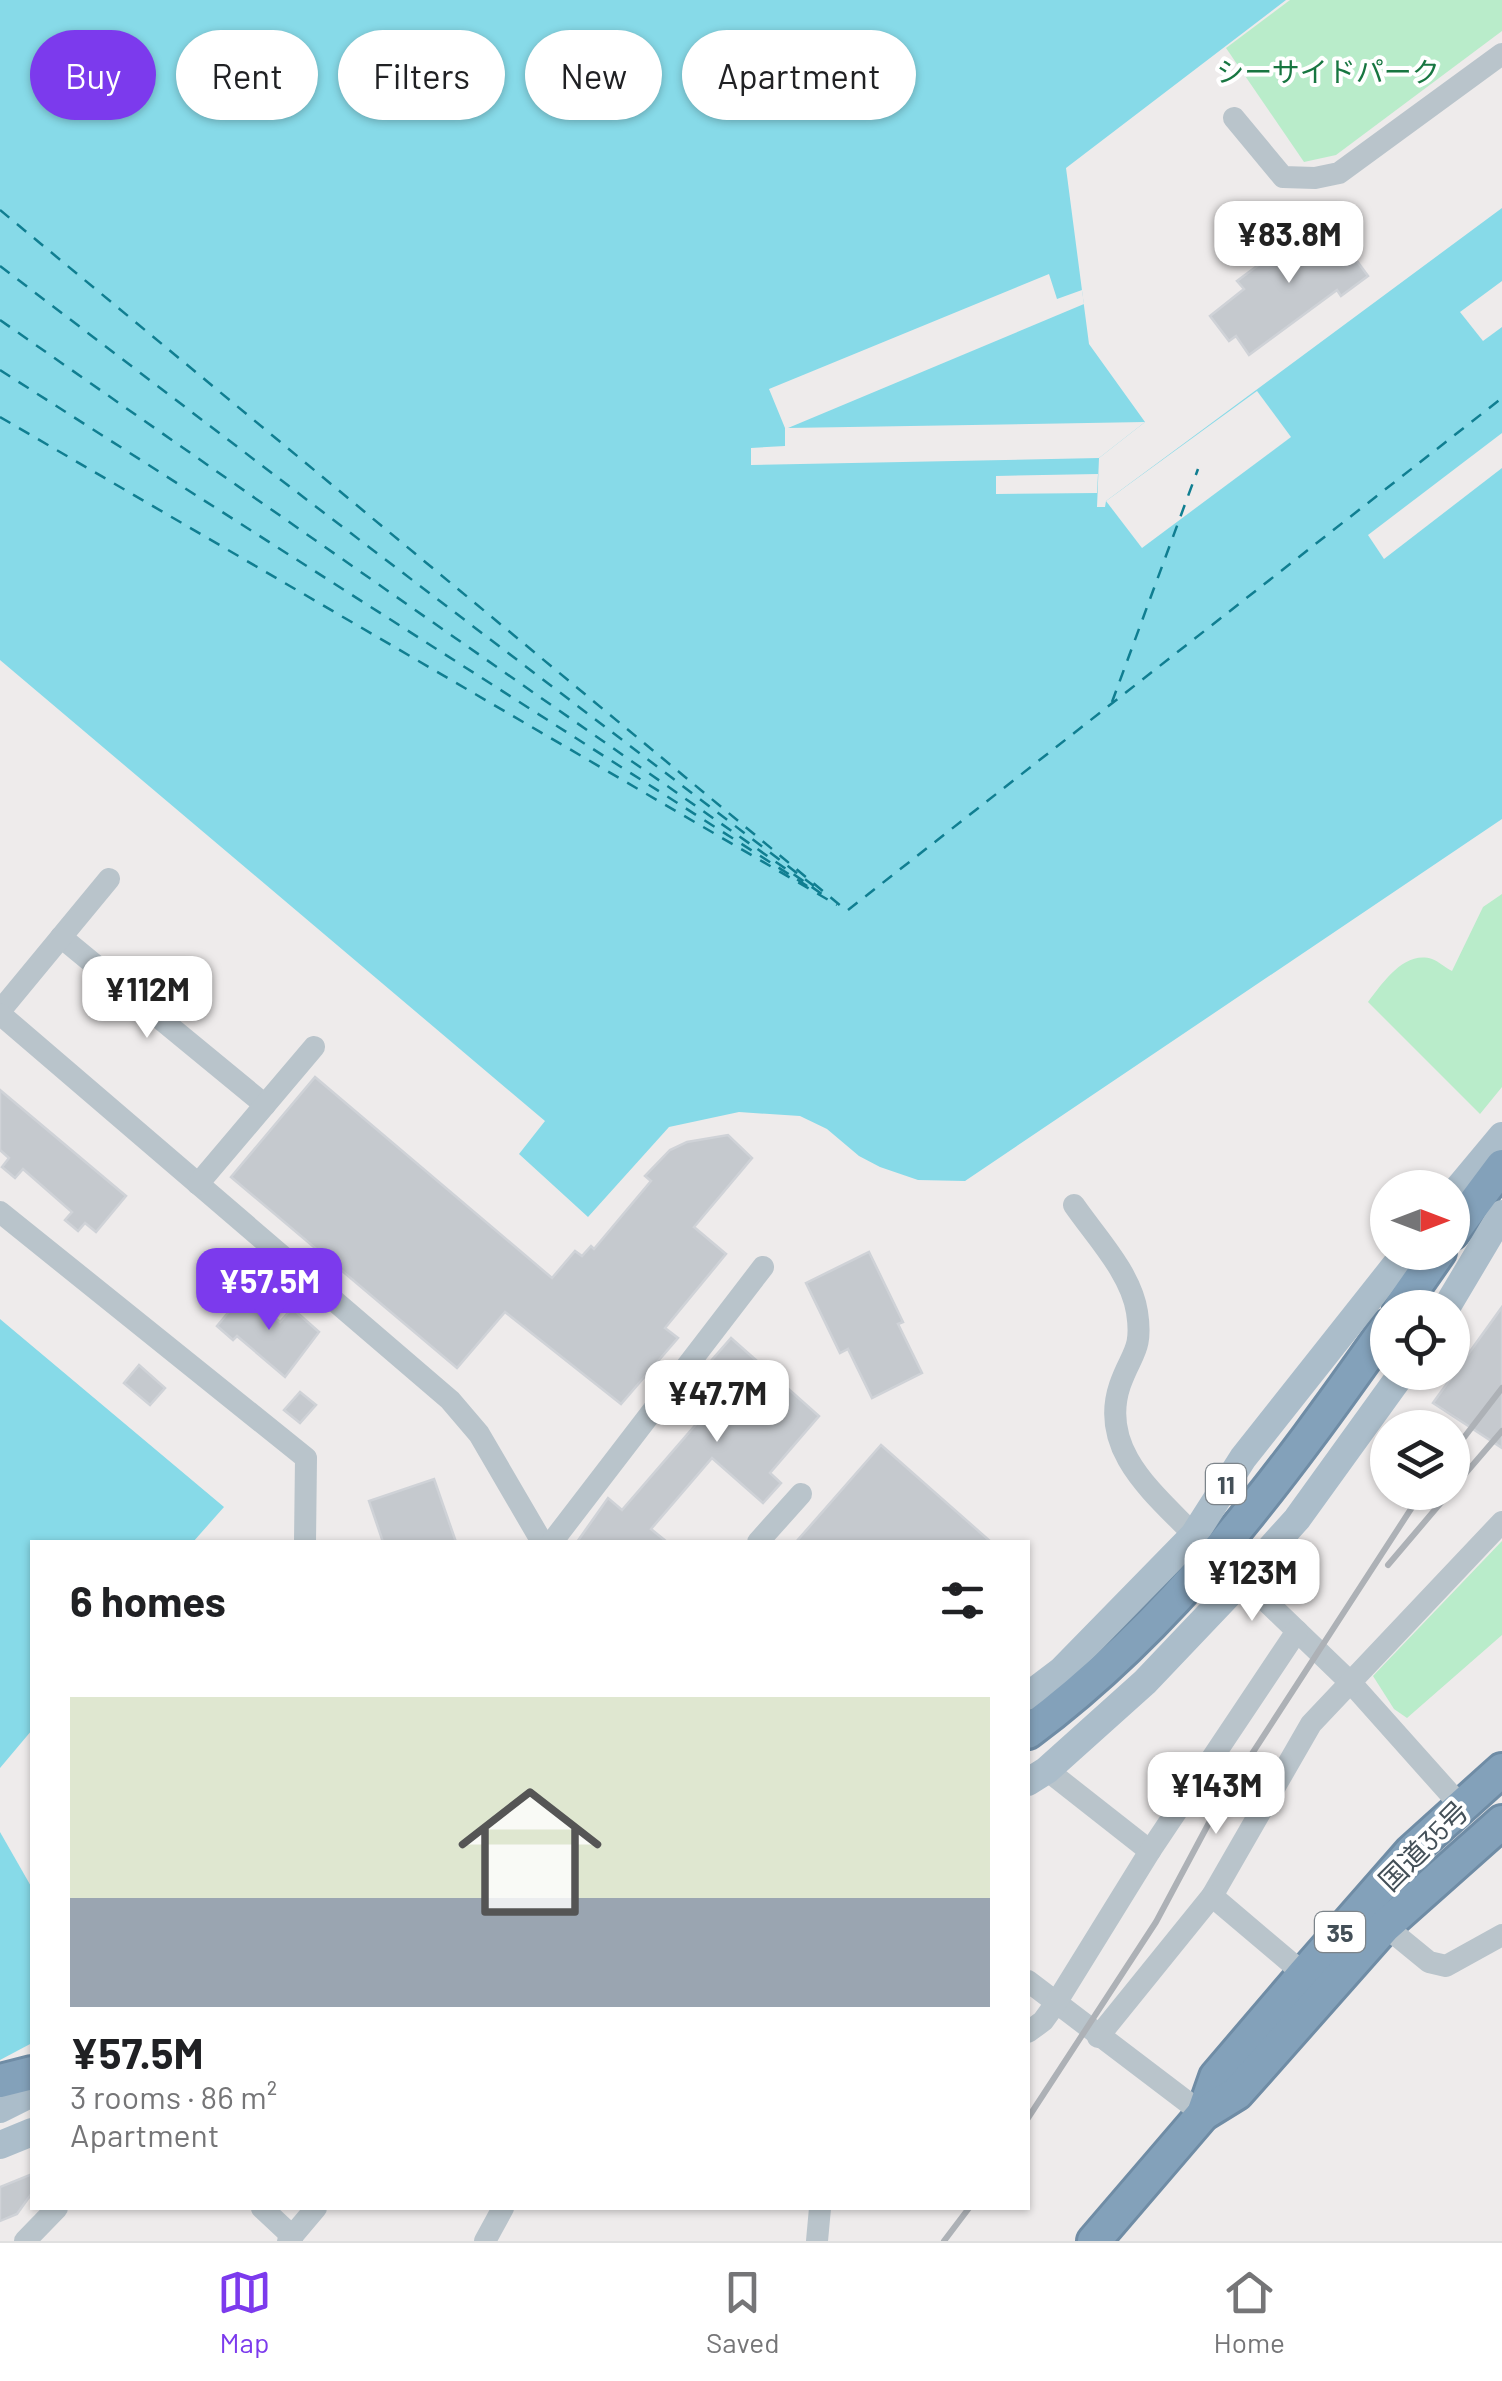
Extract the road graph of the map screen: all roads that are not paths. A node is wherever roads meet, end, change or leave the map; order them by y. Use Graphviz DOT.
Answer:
graph roads {
  1 [pos="1502,54"];
  2 [pos="1234,118"];
  3 [pos="109,879"];
  4 [pos="61,937"];
  5 [pos="0,1012"];
  6 [pos="314,1047"];
  7 [pos="266,1105"];
  8 [pos="1502,1136"];
  9 [pos="1502,1166"];
  10 [pos="1470,1174"];
  11 [pos="198,1184"];
  12 [pos="1074,1205"];
  13 [pos="1470,1209"];
  14 [pos="0,1212"];
  15 [pos="1502,1214"];
  16 [pos="763,1267"];
  17 [pos="1392,1270"];
  18 [pos="1457,1290"];
  19 [pos="1370,1352"];
  20 [pos="1390,1390"];
  21 [pos="801,1494"];
  22 [pos="1502,1522"];
  23 [pos="1194,1535"];
  24 [pos="304,1540"];
  25 [pos="541,1540"];
  26 [pos="554,1540"];
  27 [pos="760,1540"];
  28 [pos="1243,1580"];
  29 [pos="1297,1630"];
  30 [pos="1352,1684"];
  31 [pos="1030,1694"];
  32 [pos="1030,1730"];
  33 [pos="1502,1770"];
  34 [pos="1037,1776"];
  35 [pos="1460,1805"];
  36 [pos="1502,1822"];
  37 [pos="1150,1851"];
  38 [pos="1212,1896"];
  39 [pos="1385,1926"];
  40 [pos="1502,1935"];
  41 [pos="1304,1974"];
  42 [pos="1030,1983"];
  43 [pos="1056,2003"];
  44 [pos="1030,2031"];
  45 [pos="1098,2037"];
  46 [pos="30,2073"];
  47 [pos="0,2081"];
  48 [pos="30,2094"];
  49 [pos="0,2109"];
  50 [pos="1203,2114"];
  51 [pos="30,2133"];
  52 [pos="0,2145"];
  53 [pos="55,2210"];
  54 [pos="264,2210"];
  55 [pos="314,2210"];
  56 [pos="502,2210"];
  57 [pos="820,2210"];
  58 [pos="290,2239"];
  59 [pos="25,2241"];
  60 [pos="485,2241"];
  61 [pos="817,2241"];
  62 [pos="1094,2241"];
  1 -- 2 [label="street"];
  3 -- 4 [label="street"];
  4 -- 5 [label="street"];
  4 -- 7 [label="street"];
  5 -- 11 [label="street"];
  6 -- 7 [label="street"];
  7 -- 11 [label="street"];
  8 -- 10 [label="main road"];
  9 -- 13 [label="highway"];
  11 -- 25 [label="street"];
  12 -- 23 [label="street"];
  14 -- 24 [label="street"];
  15 -- 18 [label="main road"];
  16 -- 26 [label="street"];
  17 -- 23 [label="main road, 11"];
  19 -- 32 [label="highway"];
  20 -- 28 [label="main road"];
  21 -- 27 [label="street"];
  22 -- 30 [label="street"];
  23 -- 31 [label="main road, 11"];
  28 -- 29 [label="street"];
  28 -- 34 [label="main road"];
  29 -- 30 [label="street"];
  29 -- 37 [label="street"];
  30 -- 35 [label="street"];
  30 -- 38 [label="street"];
  33 -- 35 [label="highway, 国道35号 / 35"];
  34 -- 37 [label="street"];
  35 -- 41 [label="highway, 国道35号 / 35"];
  36 -- 39 [label="highway, 国道35号 / 35"];
  37 -- 43 [label="street"];
  38 -- 41 [label="street"];
  38 -- 45 [label="street"];
  39 -- 40 [label="street"];
  39 -- 50 [label="highway, 国道35号 / 35"];
  41 -- 50 [label="highway, 国道35号 / 35"];
  42 -- 43 [label="street"];
  43 -- 44 [label="street"];
  43 -- 45 [label="street"];
  45 -- 50 [label="street"];
  46 -- 47 [label="highway"];
  48 -- 49 [label="main road"];
  50 -- 62 [label="highway, 国道35号 / 35"];
  51 -- 52 [label="main road"];
  53 -- 59 [label="street"];
  54 -- 58 [label="street"];
  55 -- 58 [label="street"];
  56 -- 60 [label="street"];
  57 -- 61 [label="street"];
}
